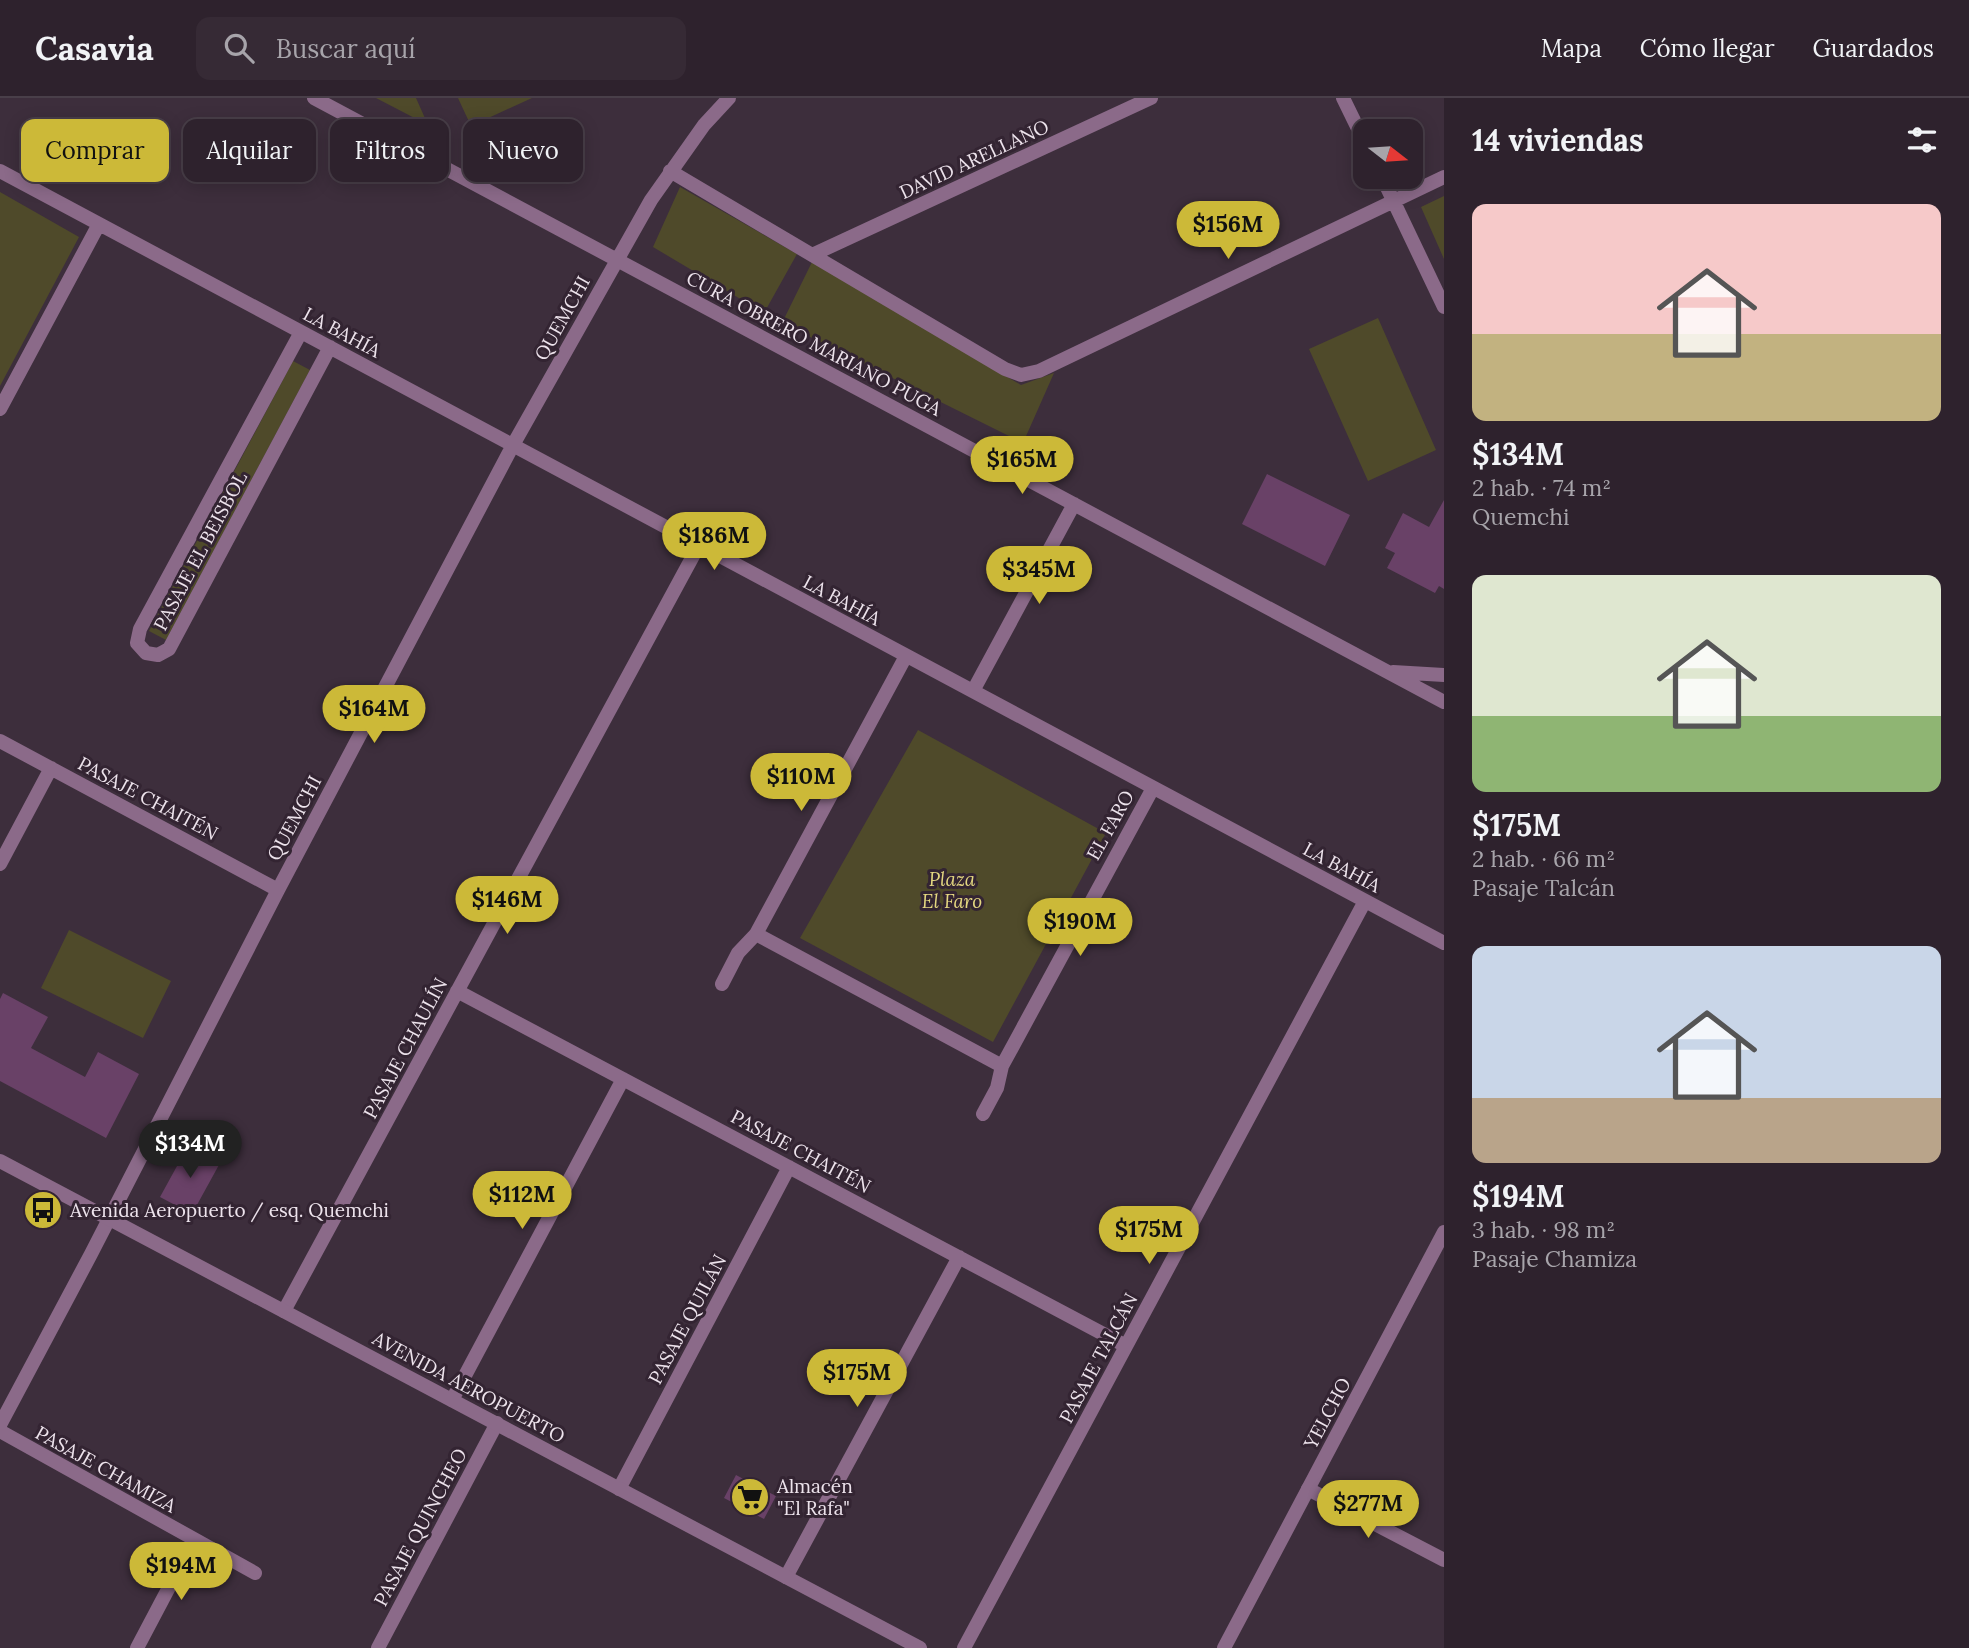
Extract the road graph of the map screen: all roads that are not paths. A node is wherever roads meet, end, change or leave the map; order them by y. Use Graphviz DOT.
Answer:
graph roads {
  1 [pos="314,98"];
  2 [pos="729,98"];
  3 [pos="1151,98"];
  4 [pos="1343,98"];
  5 [pos="1353,119"];
  6 [pos="0,171"];
  7 [pos="670,171"];
  8 [pos="1444,177"];
  9 [pos="1388,189"];
  10 [pos="1393,201"];
  11 [pos="99,224"];
  12 [pos="814,254"];
  13 [pos="616,260"];
  14 [pos="1444,307"];
  15 [pos="301,332"];
  16 [pos="330,347"];
  17 [pos="0,409"];
  18 [pos="513,445"];
  19 [pos="1074,504"];
  20 [pos="699,545"];
  21 [pos="906,656"];
  22 [pos="1386,671"];
  23 [pos="1444,675"];
  24 [pos="973,691"];
  25 [pos="1444,702"];
  26 [pos="0,741"];
  27 [pos="51,768"];
  28 [pos="1153,788"];
  29 [pos="0,864"];
  30 [pos="278,890"];
  31 [pos="1365,901"];
  32 [pos="756,934"];
  33 [pos="1444,943"];
  34 [pos="722,984"];
  35 [pos="457,991"];
  36 [pos="1002,1066"];
  37 [pos="623,1079"];
  38 [pos="982,1114"];
  39 [pos="0,1161"];
  40 [pos="789,1167"];
  41 [pos="108,1218"];
  42 [pos="1444,1232"];
  43 [pos="959,1257"];
  44 [pos="284,1311"];
  45 [pos="1126,1346"];
  46 [pos="452,1400"];
  47 [pos="497,1423"];
  48 [pos="0,1425"];
  49 [pos="0,1431"];
  50 [pos="619,1489"];
  51 [pos="1308,1489"];
  52 [pos="194,1540"];
  53 [pos="1444,1560"];
  54 [pos="255,1573"];
  55 [pos="786,1577"];
  56 [pos="137,1648"];
  57 [pos="378,1648"];
  58 [pos="920,1648"];
  59 [pos="964,1648"];
  60 [pos="1224,1648"];
  1 -- 13 [label="street, CURA OBRERO MARIANO PUGA"];
  2 -- 7 [label="street, QUEMCHI"];
  3 -- 12 [label="street, DAVID ARELLANO"];
  4 -- 5 [label="street"];
  6 -- 11 [label="street, LA BAHÍA"];
  7 -- 12 [label="street"];
  7 -- 13 [label="street, QUEMCHI"];
  8 -- 10 [label="street"];
  9 -- 10 [label="street"];
  10 -- 12 [label="street"];
  10 -- 14 [label="street"];
  11 -- 15 [label="street, LA BAHÍA"];
  11 -- 17 [label="street"];
  13 -- 18 [label="street, QUEMCHI"];
  13 -- 19 [label="street, CURA OBRERO MARIANO PUGA"];
  15 -- 16 [label="street, LA BAHÍA"];
  15 -- 16 [label="street, PASAJE EL BEISBOL"];
  16 -- 18 [label="street, LA BAHÍA"];
  18 -- 20 [label="street, LA BAHÍA"];
  18 -- 30 [label="street, QUEMCHI"];
  19 -- 22 [label="street, CURA OBRERO MARIANO PUGA"];
  19 -- 24 [label="street"];
  20 -- 21 [label="street, LA BAHÍA"];
  20 -- 35 [label="street, PASAJE CHAULÍN"];
  21 -- 24 [label="street, LA BAHÍA"];
  21 -- 32 [label="street"];
  22 -- 23 [label="street"];
  22 -- 25 [label="street, CURA OBRERO MARIANO PUGA"];
  24 -- 28 [label="street, LA BAHÍA"];
  26 -- 27 [label="street, PASAJE CHAITÉN"];
  27 -- 29 [label="street"];
  27 -- 30 [label="street, PASAJE CHAITÉN"];
  28 -- 31 [label="street, LA BAHÍA"];
  28 -- 36 [label="street, EL FARO"];
  30 -- 41 [label="street, QUEMCHI"];
  31 -- 33 [label="street, LA BAHÍA"];
  31 -- 45 [label="street, PASAJE TALCÁN"];
  32 -- 34 [label="street"];
  32 -- 36 [label="street"];
  35 -- 37 [label="street, PASAJE CHAITÉN"];
  35 -- 44 [label="street, PASAJE CHAULÍN"];
  36 -- 38 [label="street, EL FARO"];
  37 -- 40 [label="street, PASAJE CHAITÉN"];
  37 -- 46 [label="street"];
  39 -- 41 [label="street, AVENIDA AEROPUERTO"];
  40 -- 43 [label="street, PASAJE CHAITÉN"];
  40 -- 50 [label="street, PASAJE QUILÁN"];
  41 -- 44 [label="street, AVENIDA AEROPUERTO"];
  41 -- 48 [label="street, QUEMCHI"];
  42 -- 51 [label="street, YELCHO"];
  43 -- 45 [label="street, PASAJE CHAITÉN"];
  43 -- 55 [label="street"];
  44 -- 46 [label="street, AVENIDA AEROPUERTO"];
  45 -- 59 [label="street, PASAJE TALCÁN"];
  46 -- 47 [label="street, AVENIDA AEROPUERTO"];
  47 -- 50 [label="street, AVENIDA AEROPUERTO"];
  47 -- 57 [label="street, PASAJE QUINCHEO"];
  49 -- 52 [label="street, PASAJE CHAMIZA"];
  50 -- 55 [label="street, AVENIDA AEROPUERTO"];
  51 -- 53 [label="street"];
  51 -- 60 [label="street, YELCHO"];
  52 -- 54 [label="street, PASAJE CHAMIZA"];
  52 -- 56 [label="street"];
  55 -- 58 [label="street, AVENIDA AEROPUERTO"];
}
